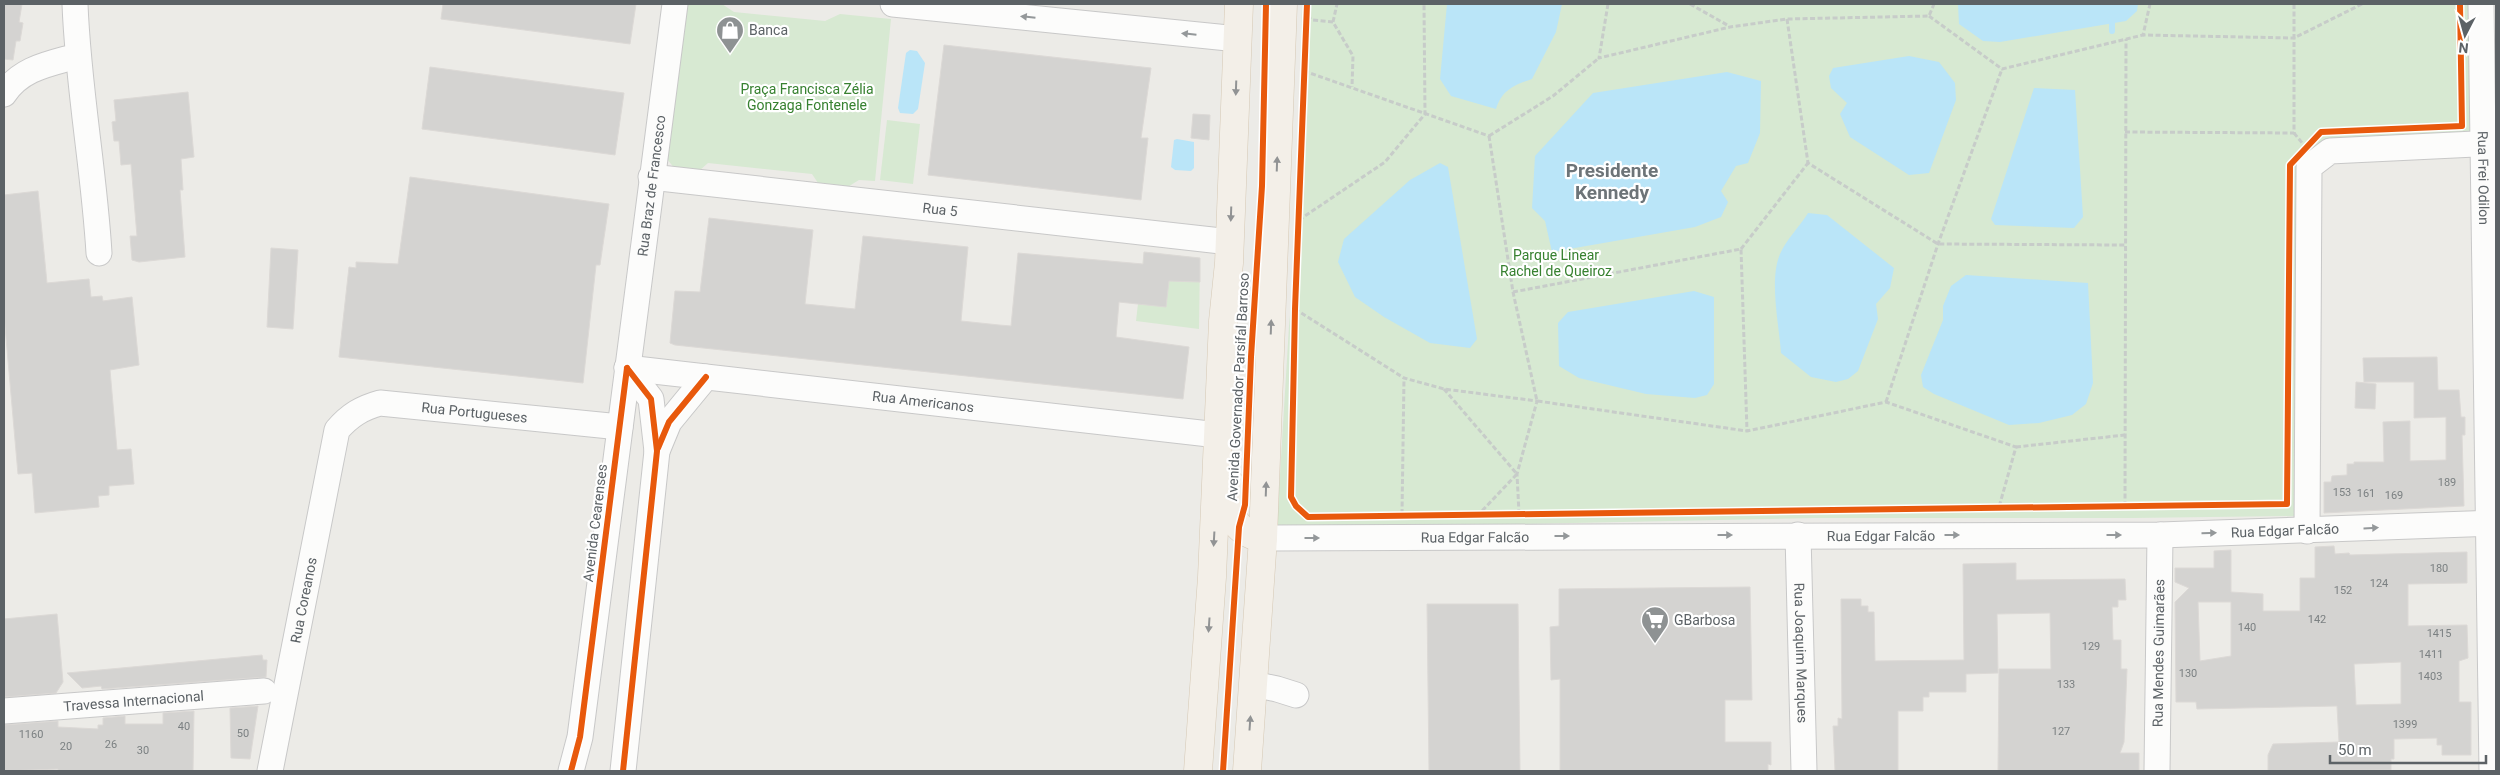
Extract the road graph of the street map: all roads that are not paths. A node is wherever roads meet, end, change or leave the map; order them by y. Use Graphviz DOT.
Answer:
graph roads {
  1 [pos="76,4"];
  2 [pos="675,4"];
  3 [pos="893,4"];
  4 [pos="1239,4"];
  5 [pos="2481,4"];
  6 [pos="1295,10"];
  7 [pos="1238,39"];
  8 [pos="77,56"];
  9 [pos="4,94"];
  10 [pos="2489,143"];
  11 [pos="651,177"];
  12 [pos="99,252"];
  13 [pos="1229,253"];
  14 [pos="627,368"];
  15 [pos="706,377"];
  16 [pos="620,427"];
  17 [pos="338,430"];
  18 [pos="1218,435"];
  19 [pos="657,450"];
  20 [pos="2493,523"];
  21 [pos="2307,531"];
  22 [pos="2160,534"];
  23 [pos="1798,535"];
  24 [pos="1263,538"];
  25 [pos="1253,684"];
  26 [pos="264,690"];
  27 [pos="1296,695"];
  28 [pos="4,711"];
  29 [pos="270,771"];
  30 [pos="571,771"];
  31 [pos="623,771"];
  32 [pos="1198,771"];
  33 [pos="1247,771"];
  34 [pos="1804,771"];
  35 [pos="2157,771"];
  36 [pos="2492,771"];
  1 -- 8 [label="street"];
  2 -- 11 [label="street, Rua Braz de Francesco"];
  7 -- 3 [label="street, one-way"];
  4 -- 7 [label="main road, Avenida Governador Parsifal Barroso"];
  5 -- 10 [label="street, Rua Frei Odilon"];
  24 -- 6 [label="main road, one-way"];
  7 -- 13 [label="main road, Avenida Governador Parsifal Barroso, one-way"];
  8 -- 9 [label="street"];
  8 -- 12 [label="street"];
  10 -- 20 [label="street, Rua Frei Odilon"];
  10 -- 21 [label="street"];
  11 -- 13 [label="street, Rua 5"];
  11 -- 14 [label="street, Rua Braz de Francesco"];
  13 -- 18 [label="main road, Avenida Governador Parsifal Barroso"];
  13 -- 24 [label="main road"];
  14 -- 15 [label="street, Rua Americanos"];
  14 -- 16 [label="street, Avenida Cearenses"];
  14 -- 19 [label="street"];
  15 -- 18 [label="street, Rua Americanos"];
  15 -- 19 [label="street"];
  16 -- 17 [label="street, Rua Portugueses"];
  16 -- 30 [label="street, Avenida Cearenses"];
  17 -- 29 [label="street, Rua Coreanos"];
  18 -- 32 [label="main road, Avenida Governador Parsifal Barroso, one-way"];
  19 -- 31 [label="street"];
  21 -- 20 [label="street, Rua Edgar Falcão, one-way"];
  20 -- 36 [label="street, Rua Frei Odilon"];
  22 -- 21 [label="street, Rua Edgar Falcão, one-way"];
  23 -- 22 [label="street, Rua Edgar Falcão, one-way"];
  22 -- 35 [label="street, Rua Mendes Guimarães"];
  24 -- 23 [label="street, Rua Edgar Falcão, one-way"];
  23 -- 34 [label="street, Rua Joaquim Marques"];
  24 -- 25 [label="main road"];
  25 -- 27 [label="street"];
  33 -- 25 [label="main road, one-way"];
  26 -- 28 [label="street, Travessa Internacional"];
}
